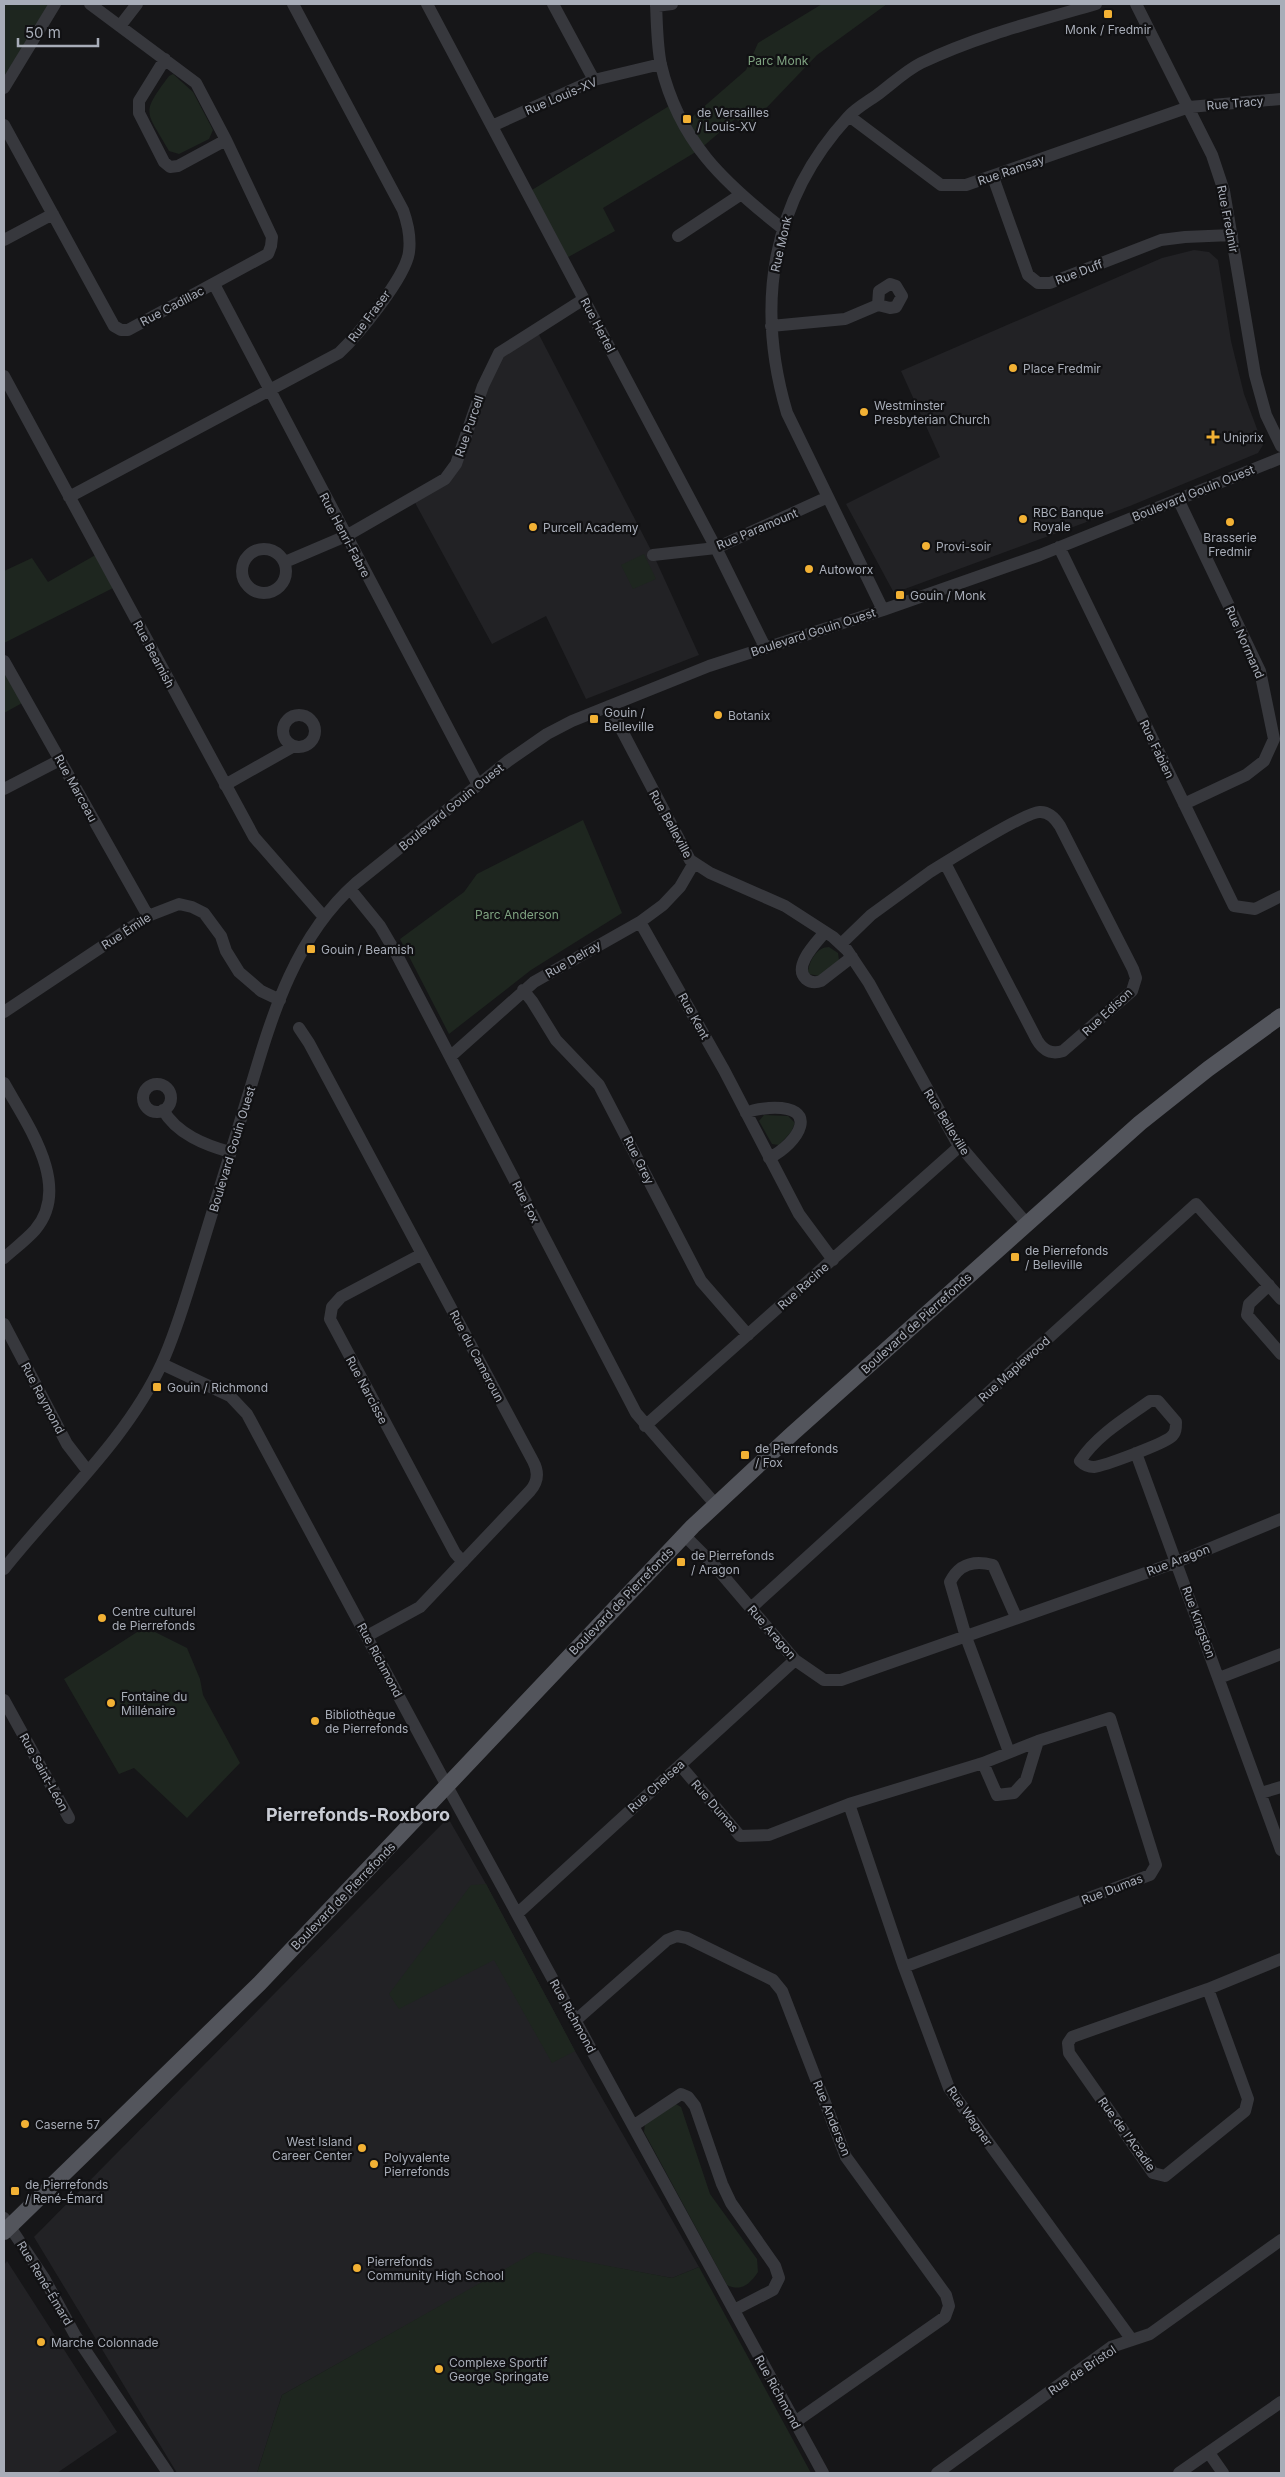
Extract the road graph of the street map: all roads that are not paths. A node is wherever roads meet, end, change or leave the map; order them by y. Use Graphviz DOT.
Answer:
graph roads {
  1 [pos="55,4"];
  2 [pos="90,4"];
  3 [pos="137,4"];
  4 [pos="293,4"];
  5 [pos="427,4"];
  6 [pos="554,4"];
  7 [pos="672,4"];
  8 [pos="1096,4"];
  9 [pos="1136,4"];
  10 [pos="656,5"];
  11 [pos="120,26"];
  12 [pos="165,59"];
  13 [pos="661,64"];
  14 [pos="594,80"];
  15 [pos="4,88"];
  16 [pos="1281,99"];
  17 [pos="1188,107"];
  18 [pos="849,116"];
  19 [pos="4,125"];
  20 [pos="492,126"];
  21 [pos="226,140"];
  22 [pos="993,177"];
  23 [pos="740,195"];
  24 [pos="53,214"];
  25 [pos="782,228"];
  26 [pos="1232,235"];
  27 [pos="678,236"];
  28 [pos="4,240"];
  29 [pos="214,284"];
  30 [pos="584,299"];
  31 [pos="878,305"];
  32 [pos="771,326"];
  33 [pos="4,376"];
  34 [pos="270,390"];
  35 [pos="1281,446"];
  36 [pos="1281,458"];
  37 [pos="69,497"];
  38 [pos="828,497"];
  39 [pos="1178,499"];
  40 [pos="346,536"];
  41 [pos="1059,547"];
  42 [pos="716,548"];
  43 [pos="653,554"];
  44 [pos="285,562"];
  45 [pos="883,610"];
  46 [pos="765,647"];
  47 [pos="4,661"];
  48 [pos="609,706"];
  49 [pos="294,746"];
  50 [pos="60,760"];
  51 [pos="225,785"];
  52 [pos="478,785"];
  53 [pos="4,790"];
  54 [pos="1184,804"];
  55 [pos="694,863"];
  56 [pos="945,863"];
  57 [pos="350,889"];
  58 [pos="1281,896"];
  59 [pos="148,916"];
  60 [pos="324,918"];
  61 [pos="640,922"];
  62 [pos="825,932"];
  63 [pos="841,944"];
  64 [pos="852,957"];
  65 [pos="523,990"];
  66 [pos="280,1000"];
  67 [pos="4,1012"];
  68 [pos="1281,1016"];
  69 [pos="299,1028"];
  70 [pos="451,1056"];
  71 [pos="4,1083"];
  72 [pos="163,1110"];
  73 [pos="746,1113"];
  74 [pos="960,1146"];
  75 [pos="230,1152"];
  76 [pos="769,1158"];
  77 [pos="1027,1224"];
  78 [pos="422,1254"];
  79 [pos="4,1258"];
  80 [pos="833,1260"];
  81 [pos="1269,1285"];
  82 [pos="1281,1299"];
  83 [pos="4,1324"];
  84 [pos="748,1335"];
  85 [pos="1281,1354"];
  86 [pos="162,1364"];
  87 [pos="645,1426"];
  88 [pos="1136,1453"];
  89 [pos="87,1470"];
  90 [pos="716,1505"];
  91 [pos="1281,1520"];
  92 [pos="684,1535"];
  93 [pos="463,1562"];
  94 [pos="1177,1562"];
  95 [pos="4,1567"];
  96 [pos="751,1608"];
  97 [pos="1016,1617"];
  98 [pos="367,1636"];
  99 [pos="966,1637"];
  100 [pos="1281,1654"];
  101 [pos="795,1660"];
  102 [pos="1219,1678"];
  103 [pos="4,1700"];
  104 [pos="1038,1741"];
  105 [pos="1009,1752"];
  106 [pos="983,1763"];
  107 [pos="680,1765"];
  108 [pos="447,1786"];
  109 [pos="1281,1787"];
  110 [pos="1261,1793"];
  111 [pos="849,1804"];
  112 [pos="70,1818"];
  113 [pos="1281,1850"];
  114 [pos="518,1913"];
  115 [pos="1281,1959"];
  116 [pos="904,1967"];
  117 [pos="1208,1988"];
  118 [pos="576,2020"];
  119 [pos="633,2126"];
  120 [pos="6,2225"];
  121 [pos="1281,2240"];
  122 [pos="734,2310"];
  123 [pos="1132,2340"];
  124 [pos="1281,2402"];
  125 [pos="795,2422"];
  126 [pos="1209,2453"];
  127 [pos="168,2473"];
  128 [pos="823,2473"];
  129 [pos="936,2473"];
  130 [pos="1179,2473"];
  131 [pos="1222,2473"];
  1 -- 15 [label="street"];
  2 -- 11 [label="street, Rue Cadillac"];
  3 -- 11 [label="street"];
  4 -- 34 [label="street, Rue Fraser"];
  5 -- 20 [label="street, Rue Hertel"];
  6 -- 14 [label="street"];
  7 -- 10 [label="street"];
  8 -- 18 [label="street, Rue Monk"];
  9 -- 17 [label="street, Rue Fredmir"];
  10 -- 13 [label="street"];
  11 -- 12 [label="street, Rue Cadillac"];
  12 -- 21 [label="street, Rue Cadillac"];
  12 -- 21 [label="street"];
  13 -- 14 [label="street, Rue Louis-XV"];
  13 -- 23 [label="street"];
  14 -- 20 [label="street, Rue Louis-XV"];
  16 -- 17 [label="street, Rue Tracy"];
  17 -- 22 [label="street, Rue Ramsay"];
  17 -- 26 [label="street, Rue Fredmir"];
  18 -- 22 [label="street, Rue Ramsay"];
  18 -- 25 [label="street, Rue Monk"];
  19 -- 24 [label="street, Rue Cadillac"];
  20 -- 30 [label="street, Rue Hertel"];
  21 -- 29 [label="street, Rue Cadillac"];
  22 -- 26 [label="street, Rue Duff"];
  23 -- 25 [label="street"];
  23 -- 27 [label="street"];
  24 -- 28 [label="street"];
  24 -- 29 [label="street, Rue Cadillac"];
  25 -- 32 [label="street, Rue Monk"];
  26 -- 35 [label="street, Rue Fredmir"];
  29 -- 34 [label="street, Rue Henri-Fabre"];
  30 -- 40 [label="street, Rue Purcell"];
  30 -- 42 [label="street, Rue Hertel"];
  31 -- 32 [label="street"];
  32 -- 38 [label="street, Rue Monk"];
  33 -- 37 [label="street, Rue Beamish"];
  34 -- 37 [label="street, Rue Fraser"];
  34 -- 40 [label="street, Rue Henri-Fabre"];
  36 -- 39 [label="street, Boulevard Gouin Ouest"];
  37 -- 51 [label="street, Rue Beamish"];
  38 -- 42 [label="street, Rue Paramount"];
  38 -- 45 [label="street, Rue Monk"];
  39 -- 41 [label="street, Boulevard Gouin Ouest"];
  39 -- 54 [label="street, Rue Normand"];
  40 -- 44 [label="street, Rue Purcell"];
  40 -- 52 [label="street, Rue Henri-Fabre"];
  41 -- 45 [label="street, Boulevard Gouin Ouest"];
  41 -- 54 [label="street, Rue Fabien"];
  42 -- 43 [label="street, Rue Paramount"];
  42 -- 46 [label="street, Rue Hertel"];
  45 -- 46 [label="street, Boulevard Gouin Ouest"];
  46 -- 48 [label="street, Boulevard Gouin Ouest"];
  47 -- 50 [label="street, Rue Marceau"];
  48 -- 52 [label="street, Boulevard Gouin Ouest"];
  48 -- 55 [label="street, Rue Belleville"];
  49 -- 51 [label="street"];
  50 -- 53 [label="street"];
  50 -- 59 [label="street, Rue Marceau"];
  51 -- 60 [label="street, Rue Beamish"];
  52 -- 57 [label="street, Boulevard Gouin Ouest"];
  54 -- 58 [label="street, Rue Fabien"];
  55 -- 61 [label="street, Rue Delray"];
  55 -- 62 [label="street, Rue Belleville"];
  56 -- 56 [label="street, Rue Edison"];
  56 -- 63 [label="street, Rue Edison"];
  57 -- 60 [label="street, Boulevard Gouin Ouest"];
  57 -- 70 [label="street, Rue Fox"];
  59 -- 66 [label="street, Rue Émile"];
  59 -- 67 [label="street, Rue Émile"];
  60 -- 66 [label="street, Boulevard Gouin Ouest"];
  61 -- 65 [label="street, Rue Delray"];
  61 -- 73 [label="street, Rue Kent"];
  62 -- 63 [label="street, Rue Belleville"];
  62 -- 64 [label="street"];
  63 -- 64 [label="street, Rue Belleville"];
  64 -- 74 [label="street, Rue Belleville"];
  65 -- 70 [label="street, Rue Delray"];
  65 -- 84 [label="street, Rue Grey"];
  66 -- 75 [label="street, Boulevard Gouin Ouest"];
  68 -- 77 [label="main road, Boulevard de Pierrefonds"];
  69 -- 78 [label="street, Rue du Cameroun"];
  70 -- 87 [label="street, Rue Fox"];
  71 -- 79 [label="street"];
  72 -- 75 [label="street"];
  73 -- 76 [label="street, Rue Kent"];
  73 -- 76 [label="street"];
  74 -- 77 [label="street, Rue Belleville"];
  74 -- 80 [label="street, Rue Racine"];
  75 -- 86 [label="street, Boulevard Gouin Ouest"];
  76 -- 80 [label="street, Rue Kent"];
  77 -- 90 [label="main road, Boulevard de Pierrefonds"];
  78 -- 93 [label="street, Rue du Cameroun"];
  78 -- 93 [label="street, Rue Narcisse"];
  80 -- 84 [label="street, Rue Racine"];
  81 -- 82 [label="street, Rue Maplewood"];
  81 -- 85 [label="street"];
  81 -- 96 [label="street, Rue Maplewood"];
  83 -- 89 [label="street, Rue Raymond"];
  84 -- 87 [label="street, Rue Racine"];
  86 -- 89 [label="street, Boulevard Gouin Ouest"];
  86 -- 98 [label="street, Rue Richmond"];
  87 -- 90 [label="street, Rue Fox"];
  88 -- 88 [label="street"];
  88 -- 94 [label="street, Rue Kingston"];
  89 -- 95 [label="street, Boulevard Gouin Ouest"];
  90 -- 92 [label="main road, Boulevard de Pierrefonds"];
  91 -- 94 [label="street, Rue Aragon"];
  92 -- 96 [label="street, Rue Aragon"];
  92 -- 108 [label="main road, Boulevard de Pierrefonds"];
  93 -- 98 [label="street, Rue du Cameroun"];
  94 -- 97 [label="street, Rue Aragon"];
  94 -- 102 [label="street, Rue Kingston"];
  96 -- 101 [label="street, Rue Aragon"];
  97 -- 99 [label="street, Rue Aragon"];
  97 -- 99 [label="street"];
  98 -- 108 [label="street, Rue Richmond"];
  99 -- 101 [label="street, Rue Aragon"];
  99 -- 105 [label="street"];
  100 -- 102 [label="street"];
  101 -- 107 [label="street, Rue Chelsea"];
  102 -- 110 [label="street, Rue Kingston"];
  103 -- 112 [label="street, Rue Saint-Léon"];
  104 -- 105 [label="street, Rue Dumas"];
  104 -- 106 [label="street"];
  104 -- 116 [label="street, Rue Dumas"];
  105 -- 106 [label="street, Rue Dumas"];
  106 -- 111 [label="street, Rue Dumas"];
  107 -- 111 [label="street, Rue Dumas"];
  107 -- 114 [label="street, Rue Chelsea"];
  108 -- 114 [label="street, Rue Richmond"];
  108 -- 120 [label="main road, Boulevard de Pierrefonds"];
  109 -- 110 [label="street"];
  110 -- 113 [label="street, Rue Kingston"];
  111 -- 116 [label="street, Rue Wagner"];
  114 -- 118 [label="street, Rue Richmond"];
  115 -- 117 [label="street, Rue de l'Acadie"];
  116 -- 123 [label="street, Rue Wagner"];
  117 -- 117 [label="street, Rue de l'Acadie"];
  118 -- 119 [label="street, Rue Richmond"];
  118 -- 125 [label="street, Rue Anderson"];
  119 -- 122 [label="street, Rue Richmond"];
  119 -- 122 [label="street"];
  120 -- 127 [label="street, Rue René-Émard"];
  121 -- 123 [label="street, Rue de Bristol"];
  122 -- 125 [label="street, Rue Richmond"];
  123 -- 129 [label="street, Rue de Bristol"];
  124 -- 126 [label="street"];
  125 -- 128 [label="street, Rue Richmond"];
  126 -- 130 [label="street"];
  126 -- 131 [label="street"];
}
